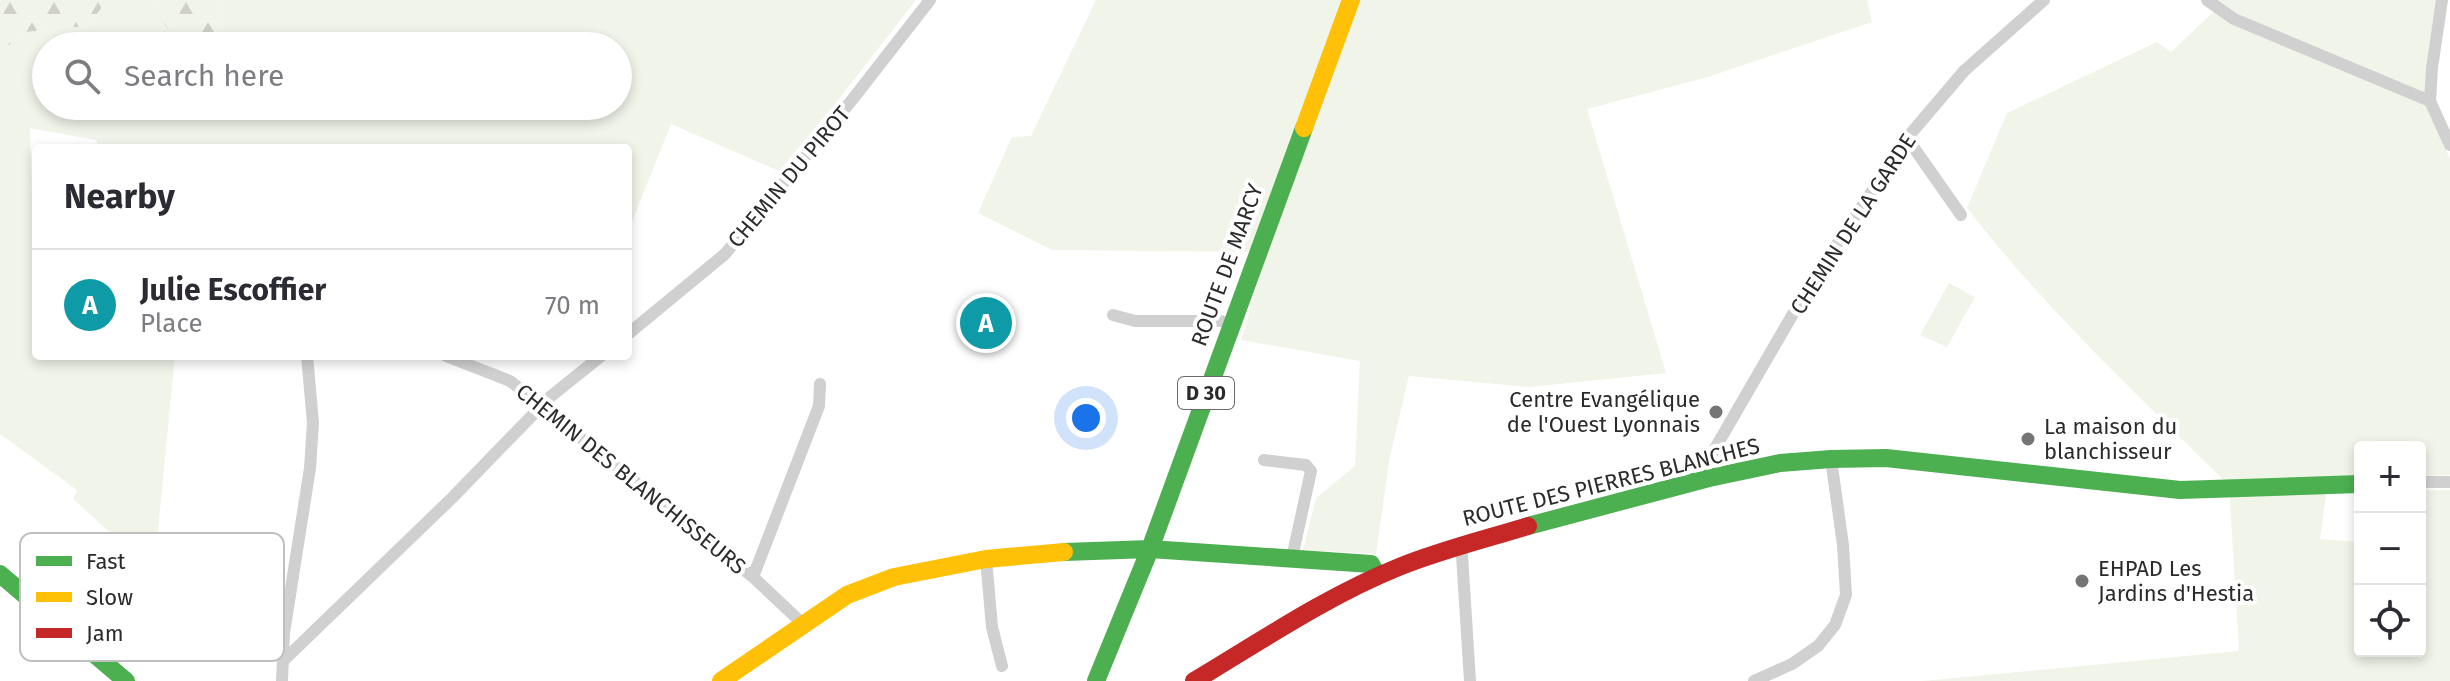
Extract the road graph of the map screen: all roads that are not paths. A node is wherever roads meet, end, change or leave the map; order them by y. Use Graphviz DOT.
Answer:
graph roads {
  1 [pos="930,0"];
  2 [pos="1351,0"];
  3 [pos="2044,0"];
  4 [pos="2207,0"];
  5 [pos="2442,0"];
  6 [pos="2430,101"];
  7 [pos="1907,138"];
  8 [pos="2450,145"];
  9 [pos="1961,215"];
  10 [pos="1113,315"];
  11 [pos="1231,324"];
  12 [pos="632,331"];
  13 [pos="307,360"];
  14 [pos="456,360"];
  15 [pos="596,360"];
  16 [pos="820,384"];
  17 [pos="541,407"];
  18 [pos="1831,459"];
  19 [pos="1264,460"];
  20 [pos="1709,478"];
  21 [pos="2426,482"];
  22 [pos="2450,482"];
  23 [pos="2354,484"];
  24 [pos="1458,546"];
  25 [pos="1150,549"];
  26 [pos="1292,558"];
  27 [pos="986,559"];
  28 [pos="0,574"];
  29 [pos="1377,575"];
  30 [pos="753,577"];
  31 [pos="20,591"];
  32 [pos="803,624"];
  33 [pos="284,633"];
  34 [pos="284,660"];
  35 [pos="102,661"];
  36 [pos="283,661"];
  37 [pos="1002,666"];
  38 [pos="126,681"];
  39 [pos="282,681"];
  40 [pos="721,681"];
  41 [pos="1096,681"];
  42 [pos="1194,681"];
  43 [pos="1470,681"];
  44 [pos="1754,681"];
  1 -- 12 [label="street, CHEMIN DU PIROT"];
  2 -- 11 [label="street, ROUTE DE MARCY / D 30"];
  3 -- 7 [label="street, CHEMIN DE LA GARDE"];
  4 -- 6 [label="street"];
  5 -- 6 [label="street"];
  6 -- 8 [label="street"];
  7 -- 9 [label="street"];
  7 -- 20 [label="street, CHEMIN DE LA GARDE"];
  10 -- 11 [label="street"];
  11 -- 25 [label="street, ROUTE DE MARCY / D 30"];
  13 -- 33 [label="street"];
  14 -- 17 [label="street, CHEMIN DES BLANCHISSEURS"];
  15 -- 17 [label="street"];
  16 -- 30 [label="street"];
  17 -- 30 [label="street, CHEMIN DES BLANCHISSEURS"];
  17 -- 34 [label="street"];
  18 -- 20 [label="street, ROUTE DES PIERRES BLANCHES"];
  18 -- 23 [label="street, ROUTE DES PIERRES BLANCHES"];
  18 -- 44 [label="street"];
  19 -- 26 [label="street"];
  20 -- 24 [label="street, ROUTE DES PIERRES BLANCHES"];
  21 -- 22 [label="street"];
  24 -- 29 [label="street, ROUTE DES PIERRES BLANCHES"];
  24 -- 43 [label="street"];
  25 -- 26 [label="street"];
  25 -- 27 [label="street"];
  25 -- 41 [label="street, ROUTE DE MARCY / D 30"];
  26 -- 29 [label="street"];
  27 -- 32 [label="street"];
  27 -- 37 [label="street"];
  28 -- 31 [label="street"];
  29 -- 42 [label="street, ROUTE DES PIERRES BLANCHES"];
  30 -- 32 [label="street, CHEMIN DES BLANCHISSEURS"];
  32 -- 40 [label="street"];
  35 -- 38 [label="street"];
  36 -- 39 [label="street"];
}
